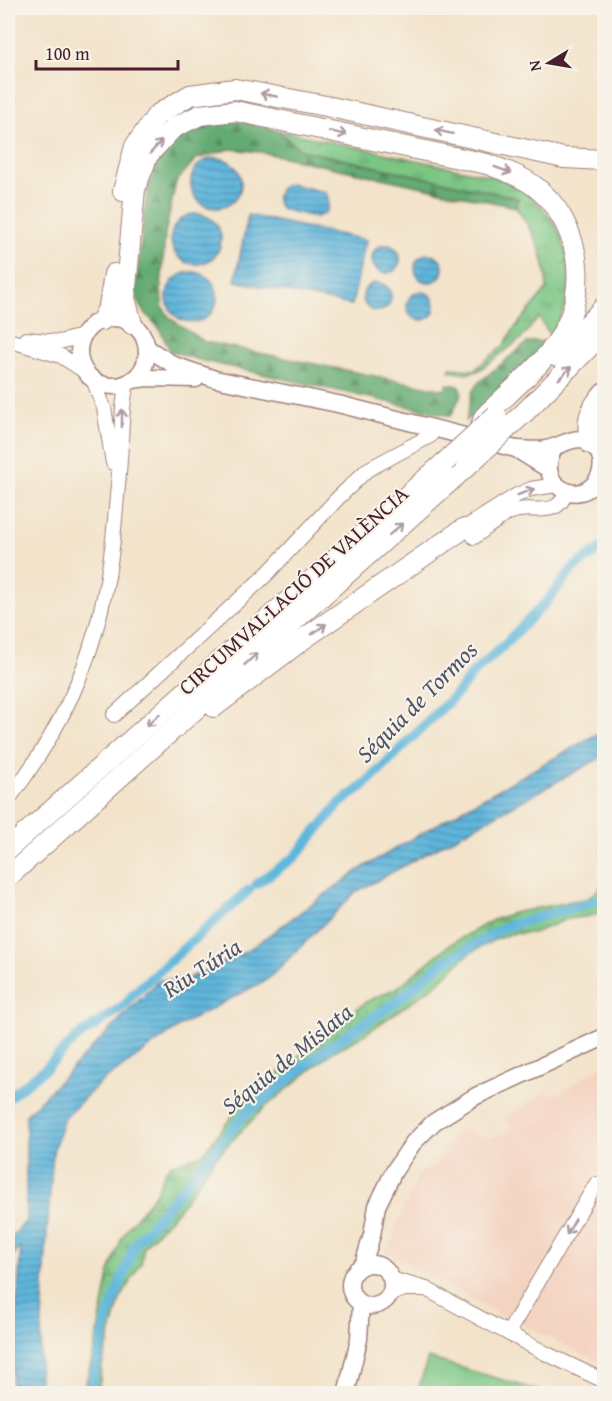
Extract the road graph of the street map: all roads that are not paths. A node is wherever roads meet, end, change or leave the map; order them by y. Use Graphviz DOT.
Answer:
graph roads {
  1 [pos="604,160"];
  2 [pos="604,307"];
  3 [pos="102,320"];
  4 [pos="132,324"];
  5 [pos="604,332"];
  6 [pos="83,336"];
  7 [pos="8,339"];
  8 [pos="147,348"];
  9 [pos="90,375"];
  10 [pos="215,379"];
  11 [pos="130,382"];
  12 [pos="604,393"];
  13 [pos="494,412"];
  14 [pos="434,428"];
  15 [pos="556,446"];
  16 [pos="516,449"];
  17 [pos="600,460"];
  18 [pos="548,469"];
  19 [pos="562,488"];
  20 [pos="587,489"];
  21 [pos="604,493"];
  22 [pos="117,495"];
  23 [pos="468,533"];
  24 [pos="114,715"];
  25 [pos="8,800"];
  26 [pos="8,849"];
  27 [pos="35,852"];
  28 [pos="8,877"];
  29 [pos="604,1037"];
  30 [pos="604,1187"];
  31 [pos="370,1265"];
  32 [pos="388,1292"];
  33 [pos="361,1304"];
  34 [pos="508,1333"];
  35 [pos="359,1339"];
  36 [pos="604,1381"];
  37 [pos="346,1394"];
  1 -- 3 [label="highway, one-way"];
  2 -- 13 [label="highway, CIRCUMVAL·LACIÓ DE VALÈNCIA"];
  3 -- 4 [label="main road"];
  3 -- 6 [label="main road"];
  4 -- 8 [label="main road"];
  4 -- 13 [label="highway, one-way"];
  27 -- 5 [label="highway, CIRCUMVAL·LACIÓ DE VALÈNCIA, one-way, bridge"];
  6 -- 7 [label="street"];
  6 -- 9 [label="main road"];
  7 -- 9 [label="street"];
  8 -- 10 [label="main road"];
  8 -- 11 [label="main road"];
  9 -- 11 [label="main road"];
  9 -- 22 [label="street"];
  10 -- 11 [label="main road"];
  10 -- 14 [label="main road"];
  22 -- 11 [label="street, one-way"];
  12 -- 17 [label="highway"];
  13 -- 26 [label="highway, CIRCUMVAL·LACIÓ DE VALÈNCIA, one-way, bridge"];
  14 -- 16 [label="main road"];
  14 -- 24 [label="street"];
  15 -- 16 [label="main road"];
  15 -- 17 [label="main road"];
  15 -- 18 [label="main road"];
  16 -- 18 [label="main road"];
  17 -- 20 [label="main road"];
  18 -- 19 [label="main road"];
  19 -- 20 [label="main road"];
  23 -- 19 [label="street, one-way"];
  19 -- 23 [label="street"];
  20 -- 21 [label="main road"];
  22 -- 25 [label="street"];
  27 -- 23 [label="highway, one-way"];
  27 -- 28 [label="highway, CIRCUMVAL·LACIÓ DE VALÈNCIA"];
  29 -- 31 [label="main road"];
  30 -- 34 [label="street, one-way"];
  31 -- 32 [label="main road"];
  31 -- 33 [label="main road"];
  32 -- 33 [label="main road"];
  32 -- 34 [label="street"];
  32 -- 35 [label="main road"];
  33 -- 35 [label="main road"];
  34 -- 36 [label="street"];
  35 -- 37 [label="main road"];
}
